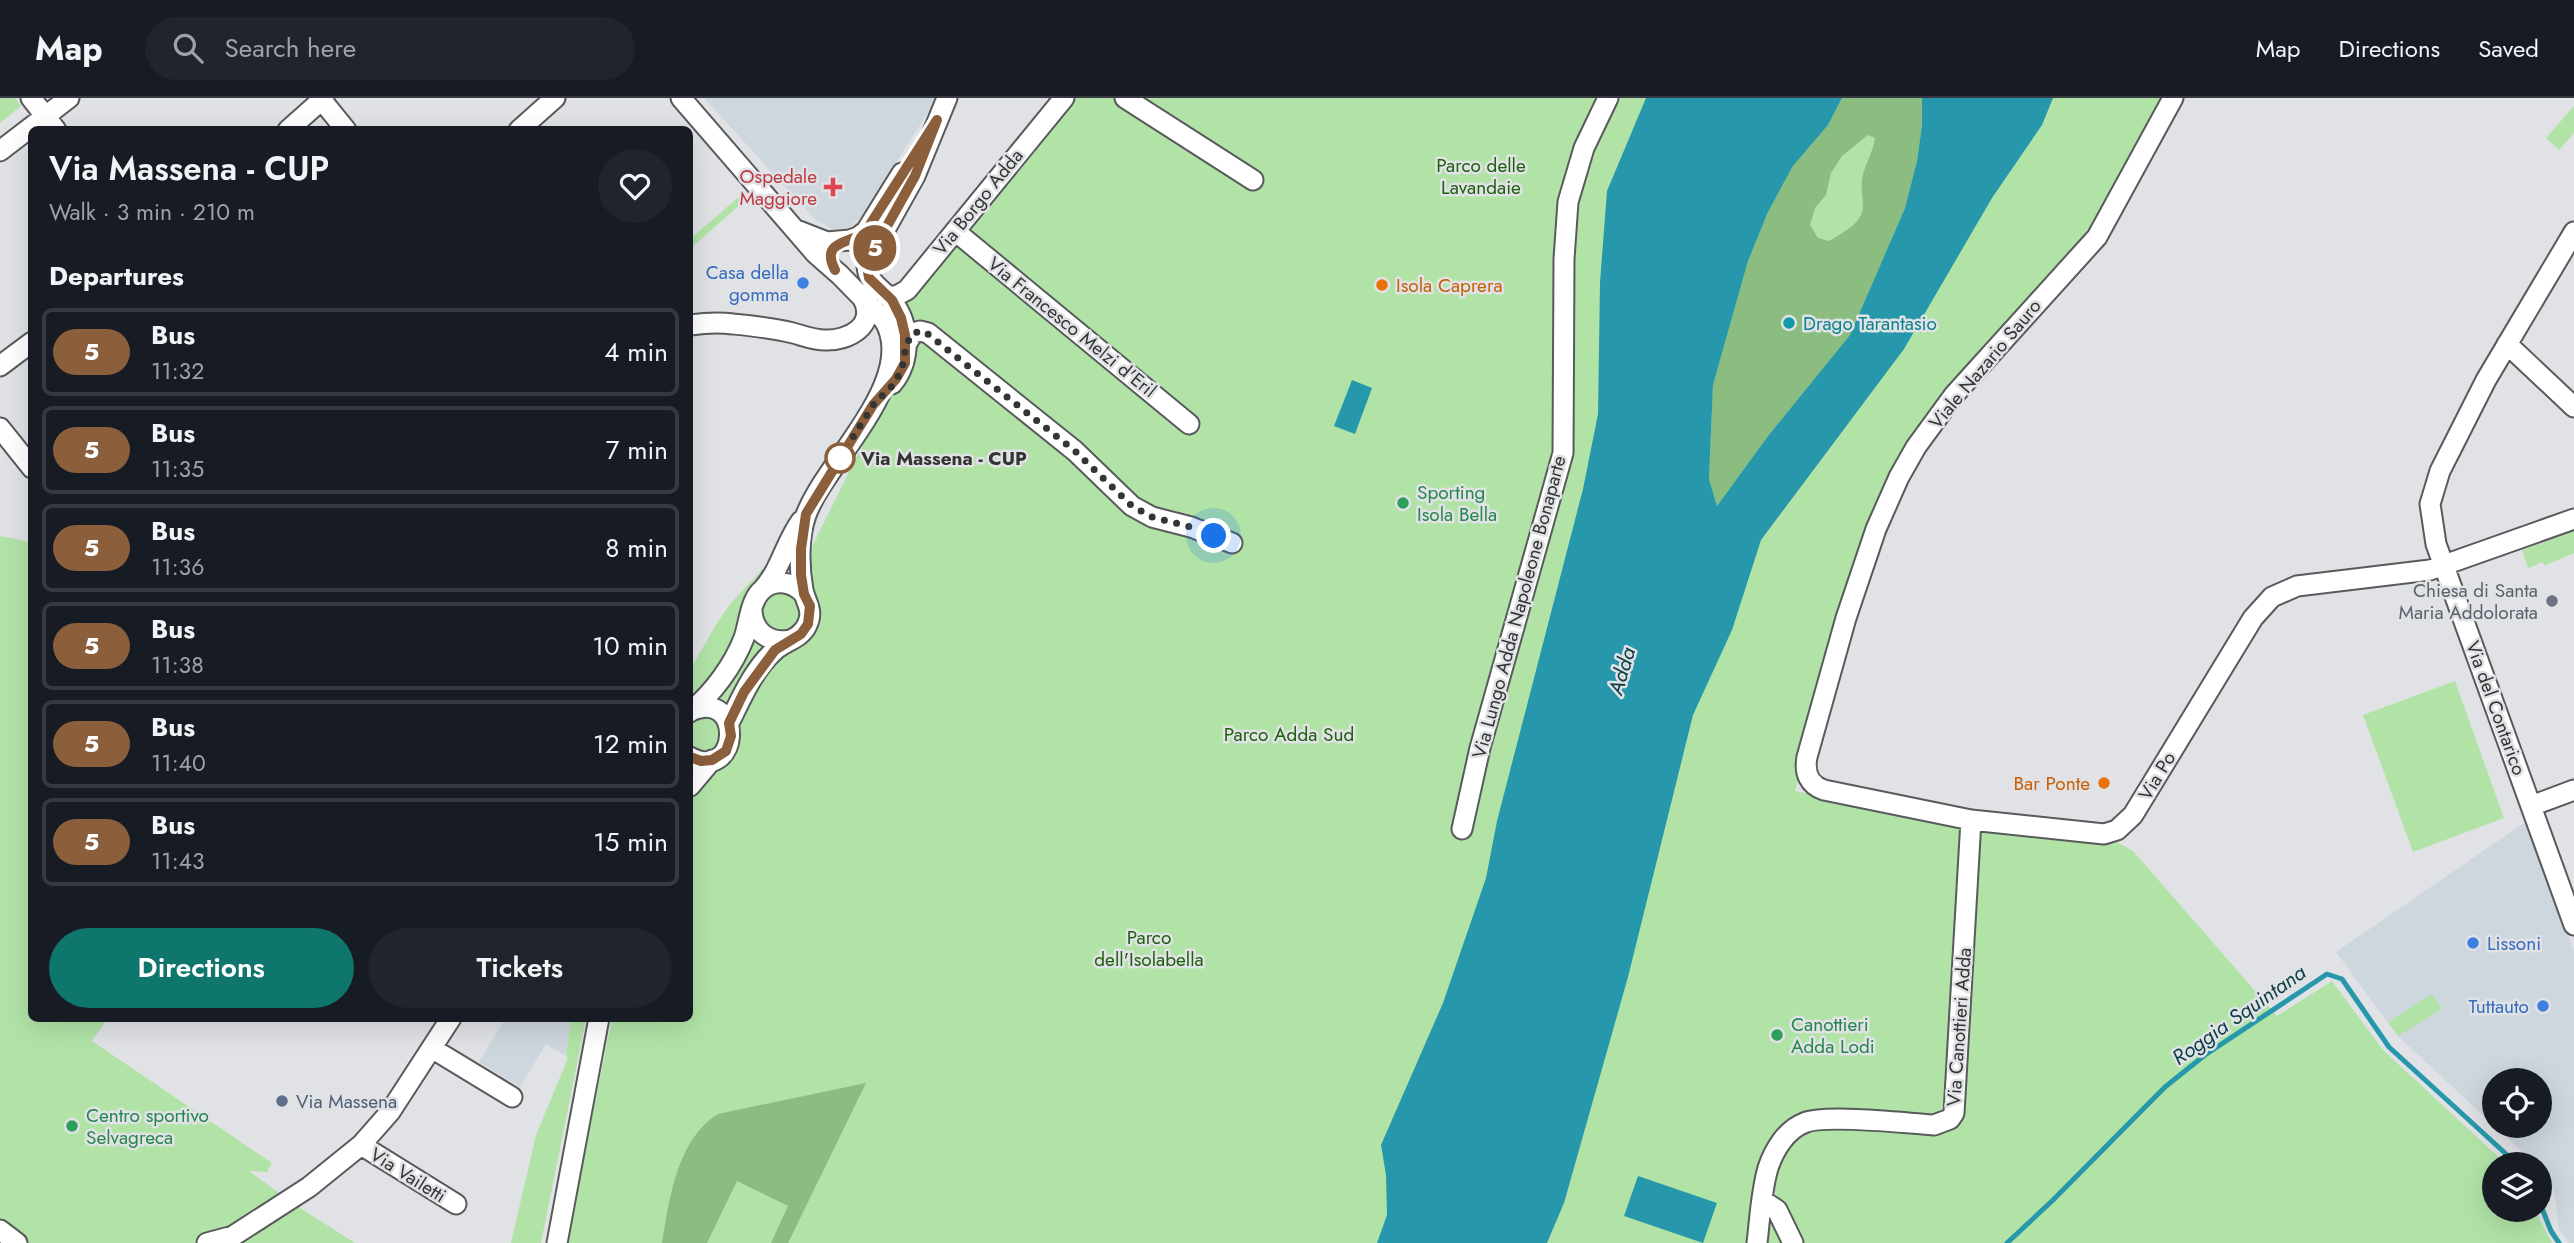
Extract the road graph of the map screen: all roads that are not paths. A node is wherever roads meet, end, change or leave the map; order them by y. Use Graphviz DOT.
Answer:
graph roads {
  1 [pos="31,98"];
  2 [pos="69,98"];
  3 [pos="555,98"];
  4 [pos="681,98"];
  5 [pos="947,98"];
  6 [pos="1064,98"];
  7 [pos="1125,98"];
  8 [pos="1608,98"];
  9 [pos="2173,98"];
  10 [pos="322,99"];
  11 [pos="937,120"];
  12 [pos="50,123"];
  13 [pos="292,126"];
  14 [pos="343,126"];
  15 [pos="524,126"];
  16 [pos="28,135"];
  17 [pos="0,151"];
  18 [pos="1253,180"];
  19 [pos="795,229"];
  20 [pos="955,231"];
  21 [pos="2574,232"];
  22 [pos="847,240"];
  23 [pos="868,263"];
  24 [pos="837,272"];
  25 [pos="887,296"];
  26 [pos="863,298"];
  27 [pos="693,325"];
  28 [pos="2507,344"];
  29 [pos="28,345"];
  30 [pos="906,345"];
  31 [pos="0,366"];
  32 [pos="873,405"];
  33 [pos="2574,407"];
  34 [pos="1189,424"];
  35 [pos="0,428"];
  36 [pos="28,463"];
  37 [pos="806,514"];
  38 [pos="2574,519"];
  39 [pos="1232,543"];
  40 [pos="2444,567"];
  41 [pos="762,590"];
  42 [pos="804,594"];
  43 [pos="752,611"];
  44 [pos="790,640"];
  45 [pos="693,709"];
  46 [pos="693,711"];
  47 [pos="729,723"];
  48 [pos="693,758"];
  49 [pos="712,760"];
  50 [pos="1807,774"];
  51 [pos="693,782"];
  52 [pos="2574,790"];
  53 [pos="2531,806"];
  54 [pos="1971,820"];
  55 [pos="1462,829"];
  56 [pos="2574,925"];
  57 [pos="449,1022"];
  58 [pos="598,1022"];
  59 [pos="433,1049"];
  60 [pos="512,1097"];
  61 [pos="360,1145"];
  62 [pos="1762,1200"];
  63 [pos="456,1204"];
  64 [pos="0,1230"];
  65 [pos="18,1243"];
  66 [pos="206,1243"];
  67 [pos="557,1243"];
  68 [pos="1757,1243"];
  69 [pos="1793,1243"];
  1 -- 12 [label="street"];
  2 -- 12 [label="street"];
  3 -- 15 [label="street"];
  4 -- 19 [label="street"];
  5 -- 11 [label="street"];
  6 -- 20 [label="street, Via Borgo Adda"];
  7 -- 18 [label="street"];
  8 -- 55 [label="street, Via Lungo Adda Napoleone Bonaparte"];
  9 -- 50 [label="street, Viale Nazario Sauro"];
  10 -- 13 [label="street"];
  10 -- 14 [label="street"];
  11 -- 22 [label="street"];
  11 -- 23 [label="street"];
  16 -- 17 [label="street"];
  19 -- 22 [label="street"];
  19 -- 24 [label="street"];
  20 -- 25 [label="street, Via Borgo Adda"];
  20 -- 34 [label="street, Via Francesco Melzi d'Eril"];
  21 -- 28 [label="street, Via del Contarico"];
  22 -- 23 [label="street"];
  22 -- 24 [label="street"];
  23 -- 24 [label="street"];
  23 -- 25 [label="street"];
  24 -- 26 [label="street"];
  25 -- 30 [label="street"];
  26 -- 27 [label="street"];
  26 -- 32 [label="street"];
  28 -- 33 [label="street"];
  28 -- 40 [label="street, Via del Contarico"];
  29 -- 31 [label="street"];
  30 -- 32 [label="street"];
  30 -- 39 [label="street"];
  32 -- 37 [label="street"];
  35 -- 36 [label="street"];
  37 -- 41 [label="street"];
  37 -- 42 [label="street"];
  38 -- 40 [label="street"];
  40 -- 53 [label="street, Via del Contarico"];
  40 -- 54 [label="street, Via Po"];
  41 -- 42 [label="street"];
  41 -- 43 [label="street"];
  42 -- 44 [label="street"];
  43 -- 44 [label="street"];
  43 -- 45 [label="street"];
  44 -- 47 [label="street"];
  46 -- 47 [label="street"];
  47 -- 49 [label="street"];
  48 -- 49 [label="street"];
  49 -- 51 [label="street"];
  50 -- 54 [label="street, Via Po"];
  52 -- 53 [label="street"];
  53 -- 56 [label="street, Via del Contarico"];
  54 -- 62 [label="street, Via Canottieri Adda"];
  57 -- 59 [label="street"];
  58 -- 67 [label="street"];
  59 -- 60 [label="street"];
  59 -- 61 [label="street"];
  61 -- 63 [label="street, Via Vailetti"];
  61 -- 66 [label="street"];
  62 -- 68 [label="street"];
  62 -- 69 [label="street"];
  64 -- 65 [label="street"];
}
